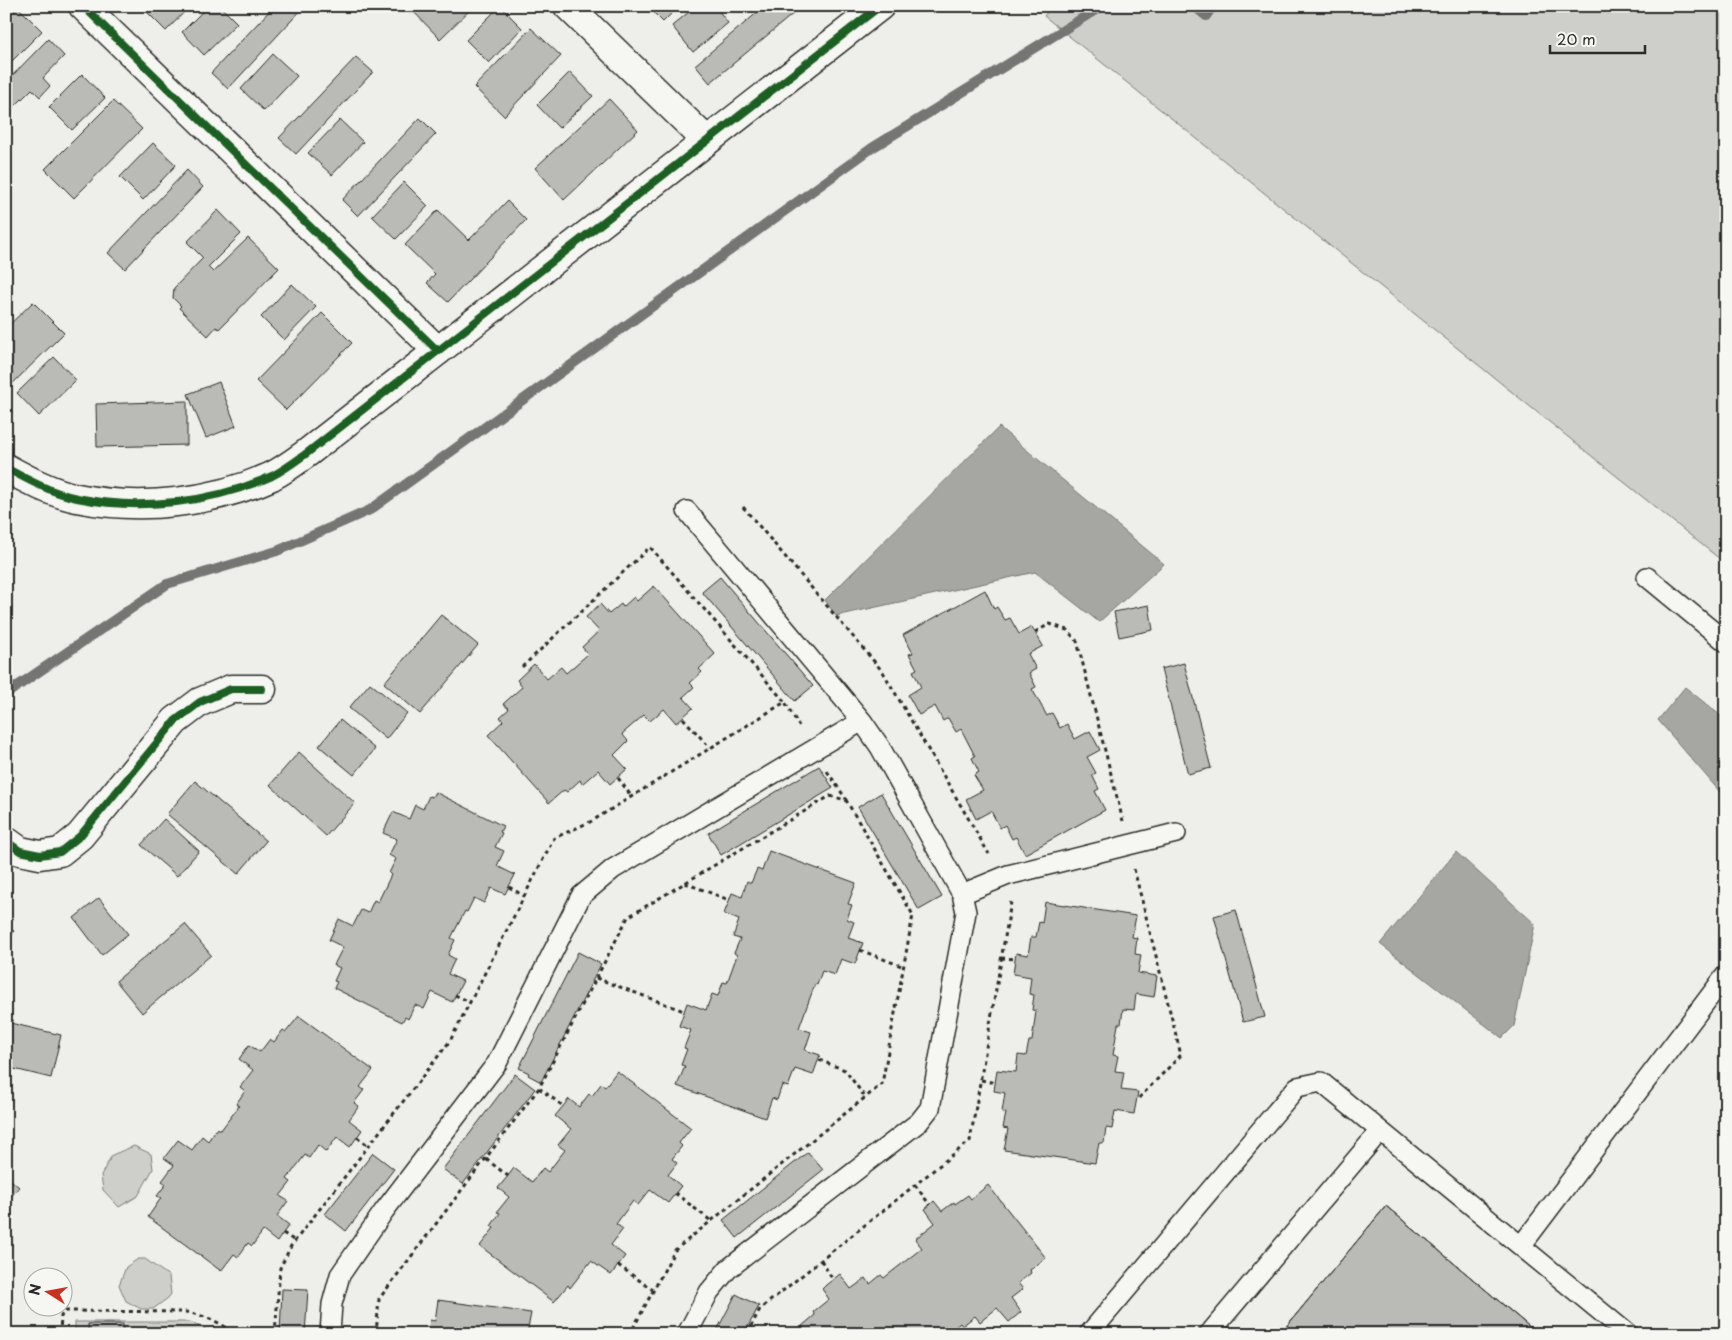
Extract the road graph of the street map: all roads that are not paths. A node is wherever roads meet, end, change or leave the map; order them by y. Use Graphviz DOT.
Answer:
graph roads {
  1 [pos="83,6"];
  2 [pos="568,6"];
  3 [pos="880,6"];
  4 [pos="707,141"];
  5 [pos="438,352"];
  6 [pos="6,468"];
  7 [pos="687,511"];
  8 [pos="1647,577"];
  9 [pos="1726,642"];
  10 [pos="262,689"];
  11 [pos="862,721"];
  12 [pos="1176,833"];
  13 [pos="6,841"];
  14 [pos="962,894"];
  15 [pos="1726,975"];
  16 [pos="1380,1131"];
  17 [pos="1521,1246"];
  18 [pos="330,1334"];
  19 [pos="687,1334"];
  20 [pos="1089,1334"];
  21 [pos="1210,1334"];
  22 [pos="1628,1334"];
  1 -- 5 [label="street"];
  2 -- 4 [label="street"];
  3 -- 4 [label="street"];
  4 -- 5 [label="street"];
  5 -- 6 [label="street"];
  7 -- 11 [label="lane"];
  8 -- 9 [label="lane"];
  10 -- 13 [label="street"];
  11 -- 14 [label="lane"];
  11 -- 18 [label="lane"];
  12 -- 14 [label="lane"];
  14 -- 19 [label="lane"];
  15 -- 17 [label="lane"];
  16 -- 17 [label="lane"];
  16 -- 20 [label="lane"];
  16 -- 21 [label="lane"];
  17 -- 22 [label="lane"];
}
